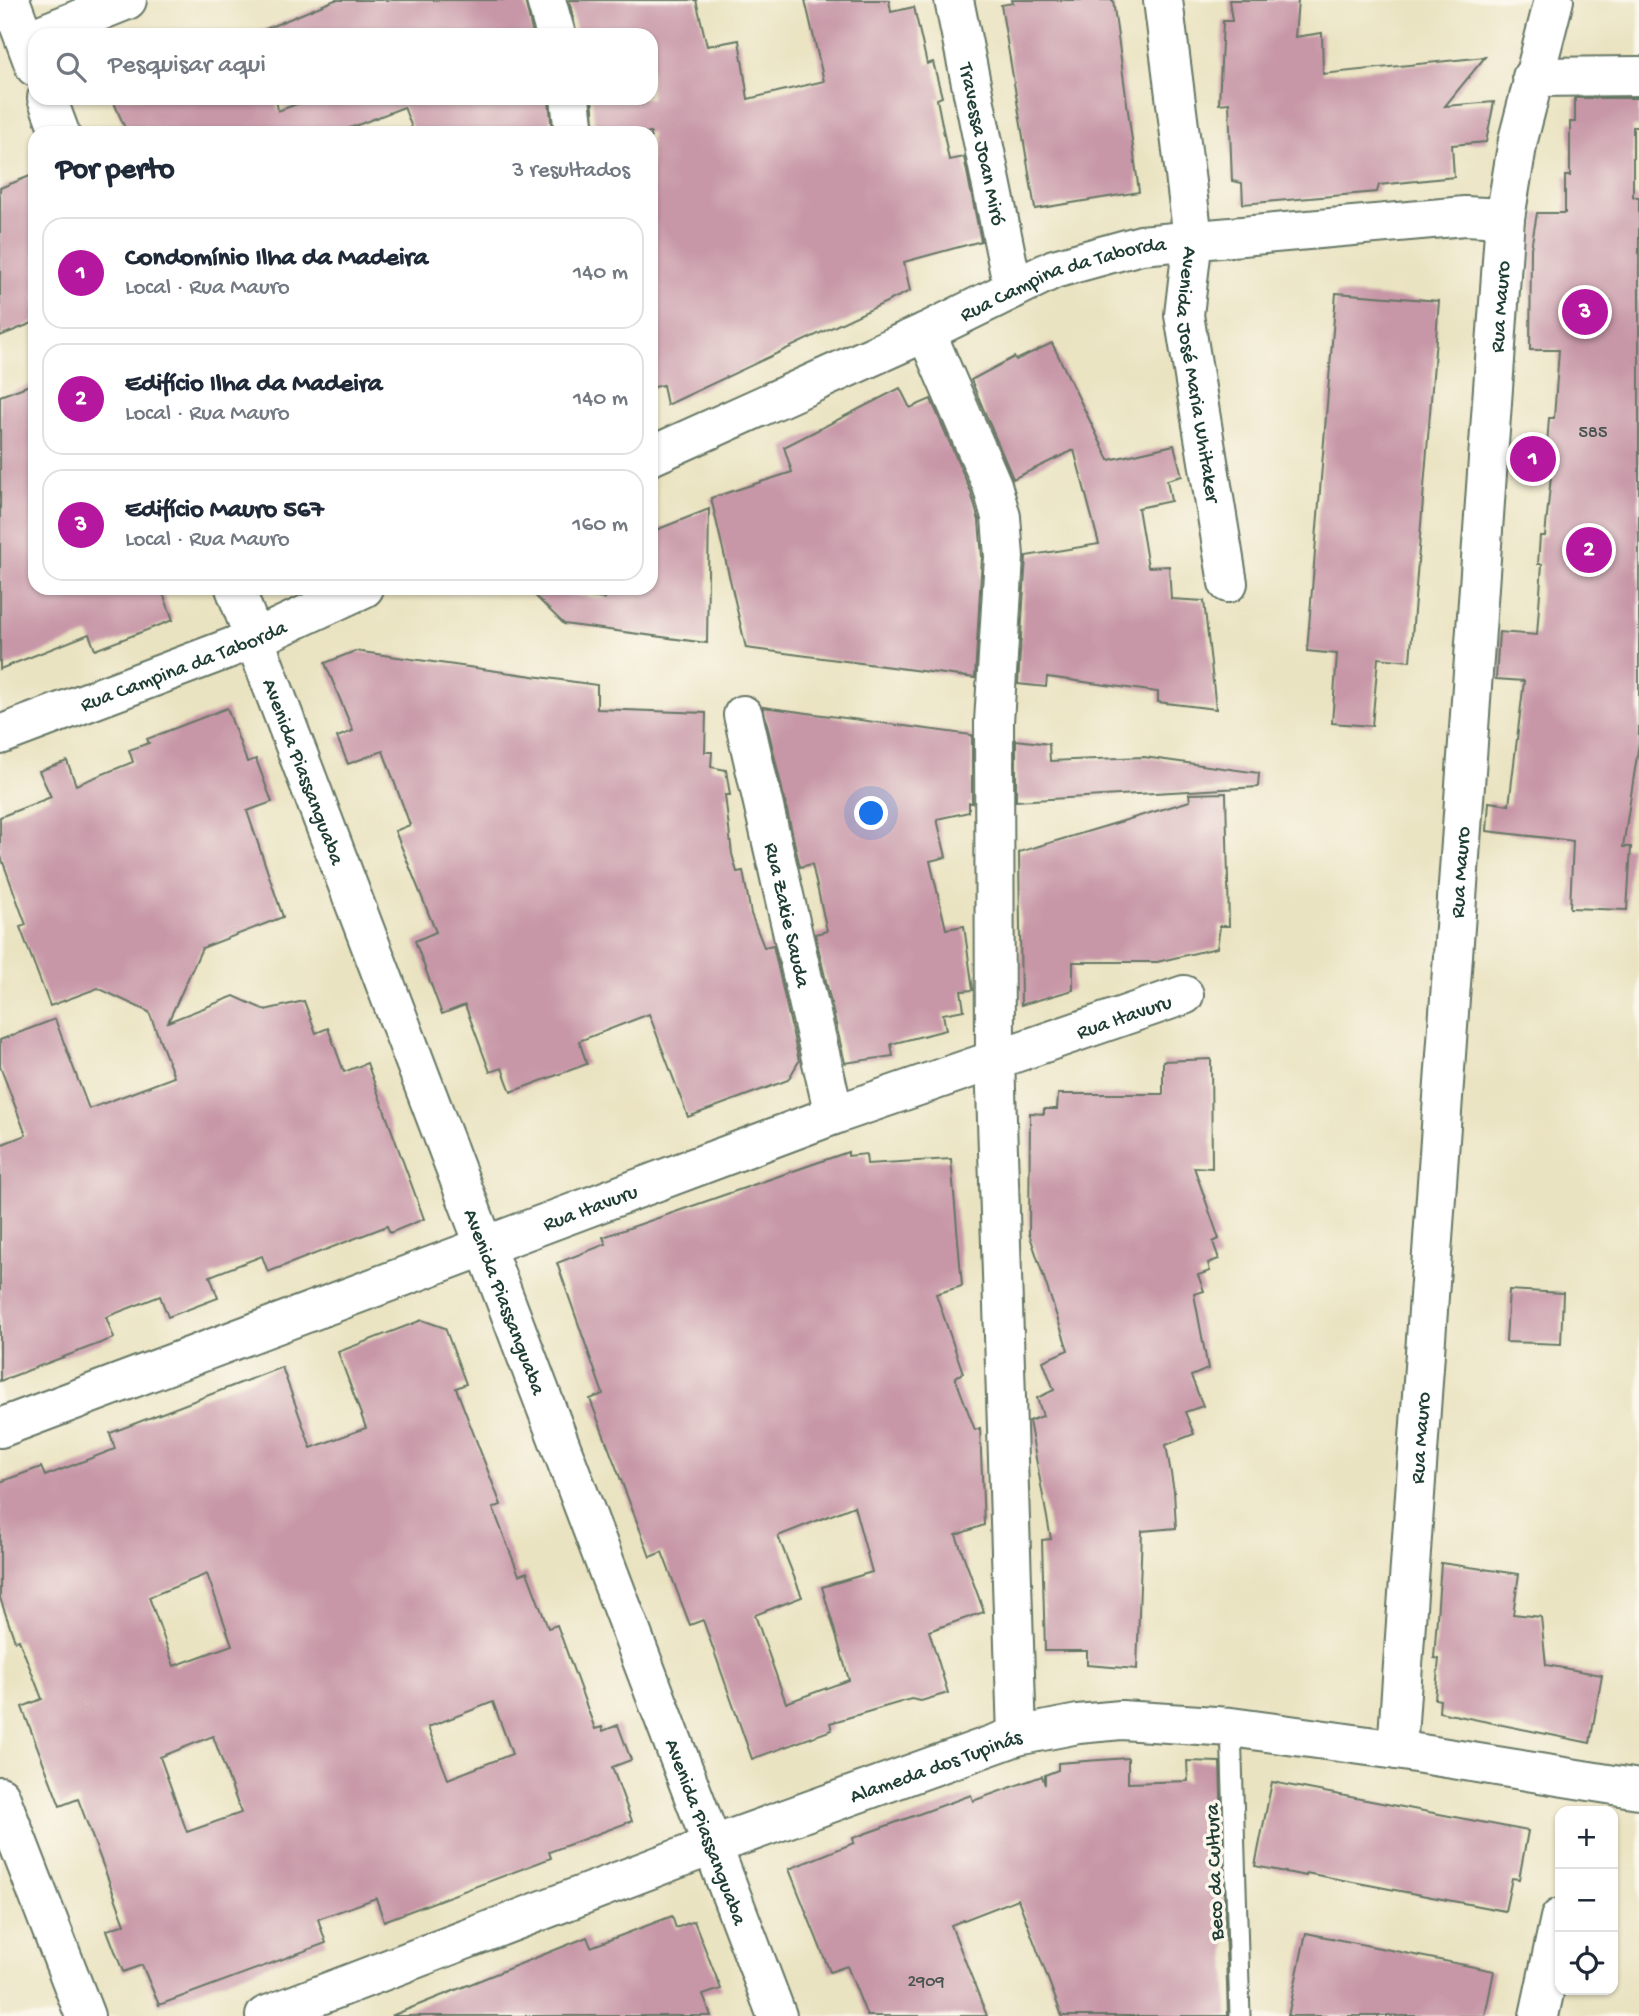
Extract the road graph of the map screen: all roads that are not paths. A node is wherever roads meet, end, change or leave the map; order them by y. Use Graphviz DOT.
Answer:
graph roads {
  1 [pos="10,0"];
  2 [pos="127,0"];
  3 [pos="546,0"];
  4 [pos="954,0"];
  5 [pos="1163,0"];
  6 [pos="1554,0"];
  7 [pos="66,28"];
  8 [pos="554,28"];
  9 [pos="27,46"];
  10 [pos="1639,76"];
  11 [pos="1532,77"];
  12 [pos="50,105"];
  13 [pos="571,105"];
  14 [pos="57,126"];
  15 [pos="572,126"];
  16 [pos="1505,218"];
  17 [pos="1193,239"];
  18 [pos="1013,289"];
  19 [pos="926,332"];
  20 [pos="658,453"];
  21 [pos="1228,583"];
  22 [pos="238,595"];
  23 [pos="349,595"];
  24 [pos="254,639"];
  25 [pos="743,715"];
  26 [pos="0,735"];
  27 [pos="1184,995"];
  28 [pos="995,1059"];
  29 [pos="834,1115"];
  30 [pos="483,1246"];
  31 [pos="0,1428"];
  32 [pos="1231,1727"];
  33 [pos="1017,1736"];
  34 [pos="1397,1750"];
  35 [pos="1639,1790"];
  36 [pos="0,1796"];
  37 [pos="1586,1796"];
  38 [pos="711,1846"];
  39 [pos="1557,1932"];
  40 [pos="85,2016"];
  41 [pos="265,2016"];
  42 [pos="777,2016"];
  43 [pos="1240,2016"];
  44 [pos="1539,2016"];
  1 -- 9 [label="street"];
  2 -- 7 [label="street"];
  3 -- 8 [label="street"];
  4 -- 18 [label="street, Travessa Joan Miró"];
  5 -- 17 [label="street, Avenida José Maria Whitaker"];
  6 -- 11 [label="street, Rua Mauro"];
  10 -- 11 [label="street"];
  11 -- 16 [label="street, Rua Mauro"];
  12 -- 14 [label="street"];
  13 -- 15 [label="street"];
  16 -- 17 [label="street, Rua Campina da Taborda"];
  16 -- 34 [label="street, Rua Mauro"];
  17 -- 18 [label="street, Rua Campina da Taborda"];
  17 -- 21 [label="street, Avenida José Maria Whitaker"];
  18 -- 19 [label="street, Rua Campina da Taborda"];
  19 -- 20 [label="street, Rua Campina da Taborda"];
  19 -- 28 [label="street"];
  22 -- 24 [label="street, Avenida Piassanguaba"];
  23 -- 24 [label="street, Rua Campina da Taborda"];
  24 -- 26 [label="street, Rua Campina da Taborda"];
  24 -- 30 [label="street, Avenida Piassanguaba"];
  25 -- 29 [label="street, Rua Zakie Sauda"];
  27 -- 28 [label="street, Rua Itavuru"];
  28 -- 29 [label="street, Rua Itavuru"];
  28 -- 33 [label="street"];
  29 -- 30 [label="street, Rua Itavuru"];
  30 -- 31 [label="street, Rua Itavuru"];
  30 -- 38 [label="street, Avenida Piassanguaba"];
  32 -- 33 [label="street, Alameda dos Tupinás"];
  32 -- 34 [label="street, Alameda dos Tupinás"];
  32 -- 43 [label="lane, Beco da Cultura"];
  33 -- 38 [label="street, Alameda dos Tupinás"];
  34 -- 37 [label="street, Alameda dos Tupinás"];
  35 -- 37 [label="street, Alameda dos Tupinás"];
  36 -- 40 [label="street"];
  38 -- 41 [label="street, Alameda dos Tupinás"];
  38 -- 42 [label="street, Avenida Piassanguaba"];
  39 -- 44 [label="street"];
}
